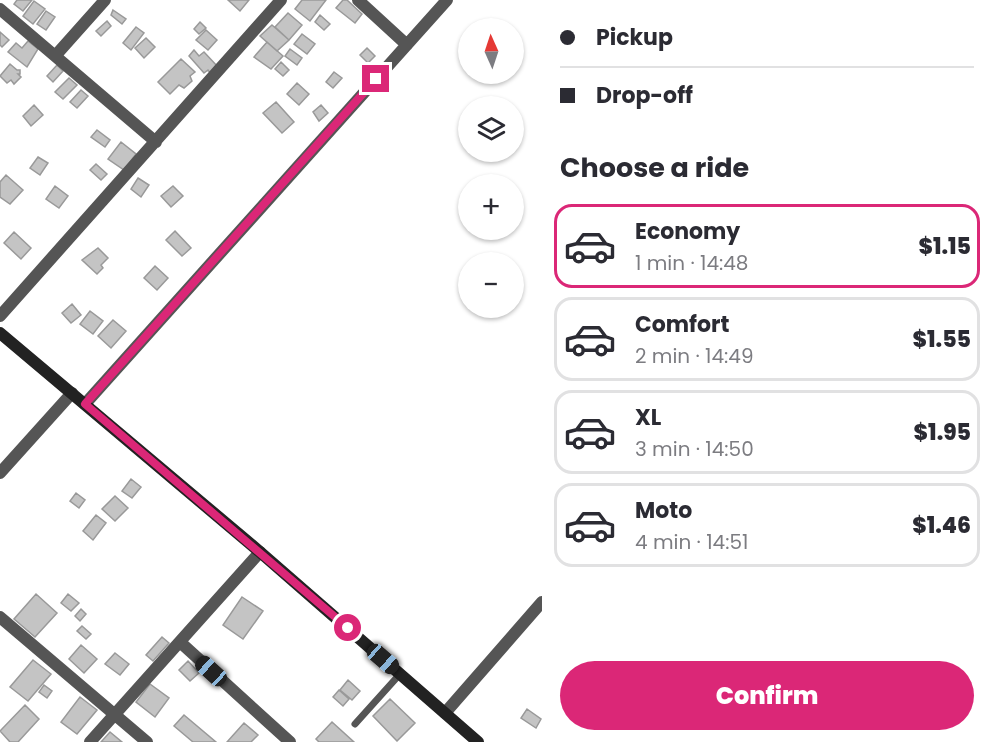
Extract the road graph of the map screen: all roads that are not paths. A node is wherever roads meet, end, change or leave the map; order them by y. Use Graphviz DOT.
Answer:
graph roads {
  1 [pos="105,0"];
  2 [pos="281,0"];
  3 [pos="358,0"];
  4 [pos="447,0"];
  5 [pos="0,9"];
  6 [pos="407,45"];
  7 [pos="56,55"];
  8 [pos="156,142"];
  9 [pos="0,316"];
  10 [pos="0,333"];
  11 [pos="72,393"];
  12 [pos="85,404"];
  13 [pos="0,472"];
  14 [pos="260,552"];
  15 [pos="542,602"];
  16 [pos="0,617"];
  17 [pos="180,642"];
  18 [pos="400,674"];
  19 [pos="445,713"];
  20 [pos="115,714"];
  21 [pos="355,724"];
  22 [pos="90,742"];
  23 [pos="147,742"];
  24 [pos="290,742"];
  25 [pos="478,742"];
  1 -- 7 [label="street"];
  2 -- 8 [label="street"];
  3 -- 6 [label="street"];
  4 -- 6 [label="street"];
  5 -- 7 [label="street"];
  6 -- 12 [label="street"];
  7 -- 8 [label="street"];
  8 -- 9 [label="street"];
  10 -- 11 [label="main road"];
  11 -- 12 [label="main road"];
  11 -- 13 [label="street"];
  12 -- 14 [label="main road"];
  14 -- 17 [label="street"];
  14 -- 18 [label="main road"];
  15 -- 19 [label="street"];
  16 -- 20 [label="street"];
  17 -- 20 [label="street"];
  17 -- 24 [label="street"];
  18 -- 19 [label="main road"];
  18 -- 21 [label="lane"];
  19 -- 25 [label="main road"];
  20 -- 22 [label="street"];
  20 -- 23 [label="street"];
}
